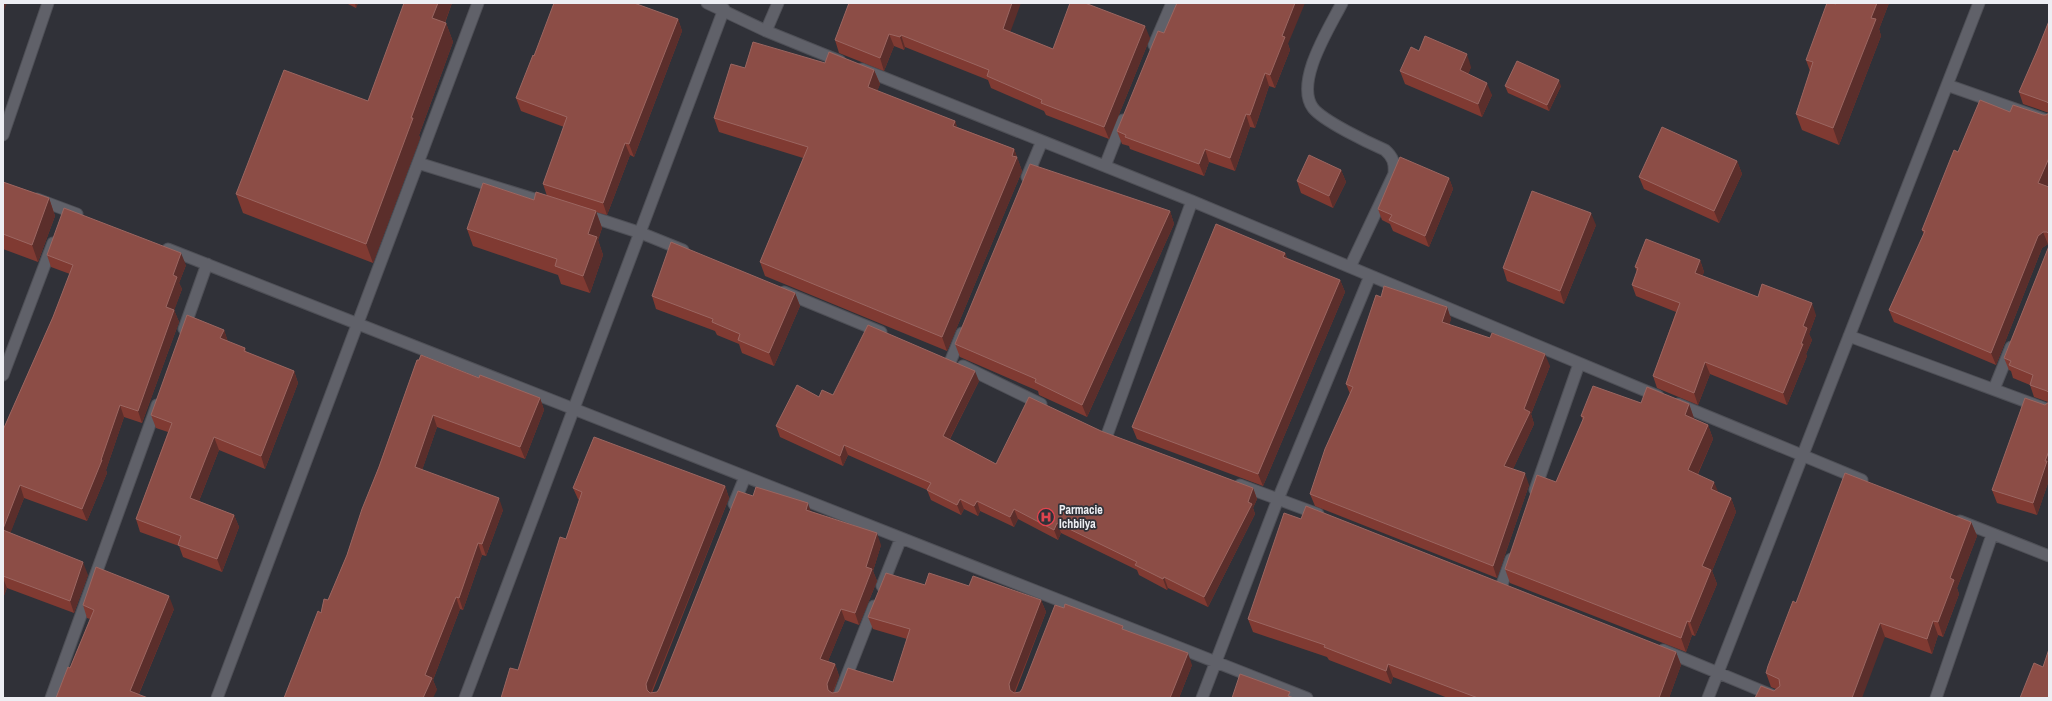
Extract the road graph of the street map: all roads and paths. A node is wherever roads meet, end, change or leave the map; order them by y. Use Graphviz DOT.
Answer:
graph roads {
  1 [pos="48,3"];
  2 [pos="478,3"];
  3 [pos="707,3"];
  4 [pos="778,3"];
  5 [pos="1172,3"];
  6 [pos="1342,3"];
  7 [pos="1979,3"];
  8 [pos="724,9"];
  9 [pos="766,31"];
  10 [pos="1151,53"];
  11 [pos="1947,85"];
  12 [pos="1128,109"];
  13 [pos="2049,121"];
  14 [pos="3,135"];
  15 [pos="1042,141"];
  16 [pos="418,163"];
  17 [pos="1104,166"];
  18 [pos="1024,185"];
  19 [pos="24,194"];
  20 [pos="1192,201"];
  21 [pos="559,207"];
  22 [pos="574,212"];
  23 [pos="86,218"];
  24 [pos="57,231"];
  25 [pos="641,232"];
  26 [pos="158,245"];
  27 [pos="693,254"];
  28 [pos="207,264"];
  29 [pos="1350,268"];
  30 [pos="1370,276"];
  31 [pos="774,287"];
  32 [pos="358,323"];
  33 [pos="966,324"];
  34 [pos="892,336"];
  35 [pos="1848,336"];
  36 [pos="2014,338"];
  37 [pos="180,339"];
  38 [pos="1579,364"];
  39 [pos="3,375"];
  40 [pos="1994,389"];
  41 [pos="162,392"];
  42 [pos="1050,408"];
  43 [pos="572,409"];
  44 [pos="2049,410"];
  45 [pos="1107,435"];
  46 [pos="1802,455"];
  47 [pos="745,477"];
  48 [pos="1226,479"];
  49 [pos="1875,486"];
  50 [pos="1532,498"];
  51 [pos="1278,499"];
  52 [pos="730,514"];
  53 [pos="1948,516"];
  54 [pos="1329,519"];
  55 [pos="1992,535"];
  56 [pos="901,538"];
  57 [pos="1514,550"];
  58 [pos="2049,556"];
  59 [pos="1487,581"];
  60 [pos="1653,646"];
  61 [pos="1216,662"];
  62 [pos="1718,672"];
  63 [pos="51,698"];
  64 [pos="218,698"];
  65 [pos="465,698"];
  66 [pos="838,698"];
  67 [pos="1202,698"];
  68 [pos="1307,698"];
  69 [pos="1708,698"];
  70 [pos="1779,698"];
  71 [pos="1936,698"];
  1 -- 14 [label="street"];
  2 -- 16 [label="street"];
  3 -- 8 [label="street"];
  4 -- 9 [label="street"];
  5 -- 10 [label="street"];
  6 -- 29 [label="street"];
  7 -- 11 [label="street"];
  8 -- 9 [label="street"];
  8 -- 25 [label="street"];
  9 -- 15 [label="street"];
  11 -- 13 [label="street"];
  11 -- 35 [label="street"];
  12 -- 17 [label="street"];
  15 -- 17 [label="street"];
  15 -- 18 [label="street"];
  16 -- 21 [label="street"];
  16 -- 32 [label="street"];
  17 -- 20 [label="street"];
  19 -- 23 [label="street"];
  20 -- 29 [label="street"];
  20 -- 45 [label="street"];
  22 -- 25 [label="street"];
  24 -- 39 [label="street"];
  25 -- 27 [label="street"];
  25 -- 43 [label="street"];
  26 -- 28 [label="street"];
  28 -- 32 [label="street"];
  28 -- 37 [label="street"];
  29 -- 30 [label="street"];
  30 -- 38 [label="street"];
  30 -- 51 [label="street"];
  31 -- 34 [label="street"];
  32 -- 43 [label="street"];
  32 -- 64 [label="street"];
  33 -- 42 [label="street"];
  35 -- 40 [label="street"];
  35 -- 46 [label="street"];
  36 -- 40 [label="street"];
  38 -- 46 [label="street"];
  38 -- 50 [label="street"];
  40 -- 44 [label="street"];
  41 -- 63 [label="street"];
  43 -- 47 [label="street"];
  43 -- 65 [label="street"];
  46 -- 49 [label="street"];
  46 -- 62 [label="street"];
  47 -- 52 [label="street"];
  47 -- 56 [label="street"];
  48 -- 51 [label="street"];
  51 -- 54 [label="street"];
  51 -- 61 [label="street"];
  53 -- 55 [label="street"];
  55 -- 58 [label="street"];
  55 -- 71 [label="street"];
  56 -- 61 [label="street"];
  56 -- 66 [label="street"];
  57 -- 59 [label="street"];
  60 -- 62 [label="street"];
  61 -- 67 [label="street"];
  61 -- 68 [label="street"];
  62 -- 69 [label="street"];
  62 -- 70 [label="street"];
}
